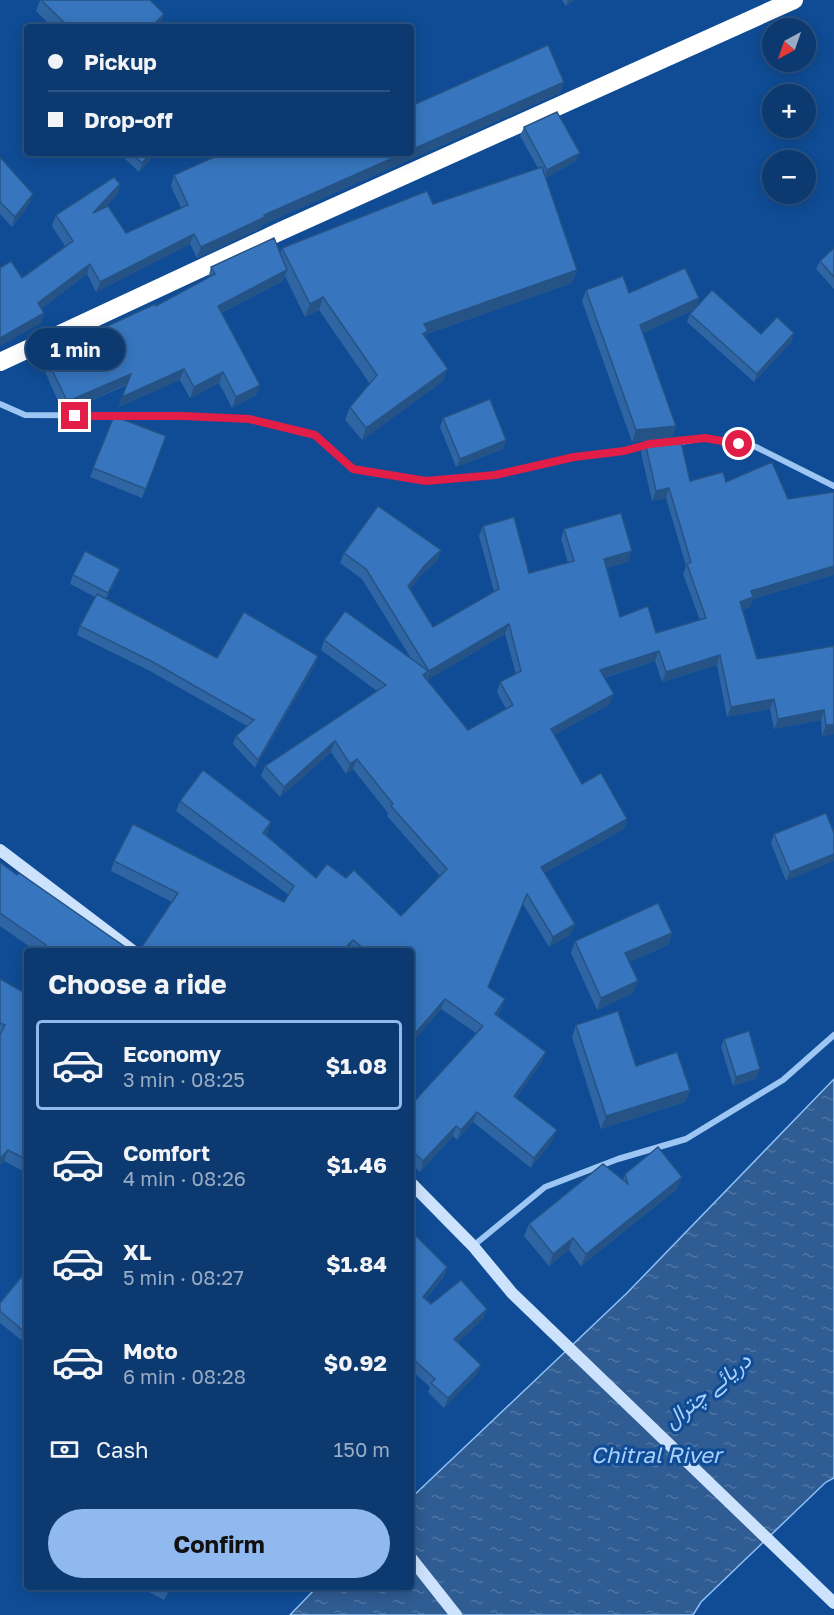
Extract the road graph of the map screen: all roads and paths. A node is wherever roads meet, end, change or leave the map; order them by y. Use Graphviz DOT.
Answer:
graph roads {
  1 [pos="794,0"];
  2 [pos="0,362"];
  3 [pos="0,404"];
  4 [pos="657,444"];
  5 [pos="666,444"];
  6 [pos="834,486"];
  7 [pos="0,850"];
  8 [pos="129,948"];
  9 [pos="834,1035"];
  10 [pos="414,1186"];
  11 [pos="474,1246"];
  12 [pos="414,1562"];
  13 [pos="834,1603"];
  14 [pos="456,1615"];
  1 -- 2 [label="highway"];
  3 -- 4 [label="street"];
  5 -- 6 [label="street"];
  7 -- 8 [label="street"];
  9 -- 11 [label="street"];
  10 -- 11 [label="street"];
  11 -- 13 [label="street"];
  12 -- 14 [label="street"];
}
